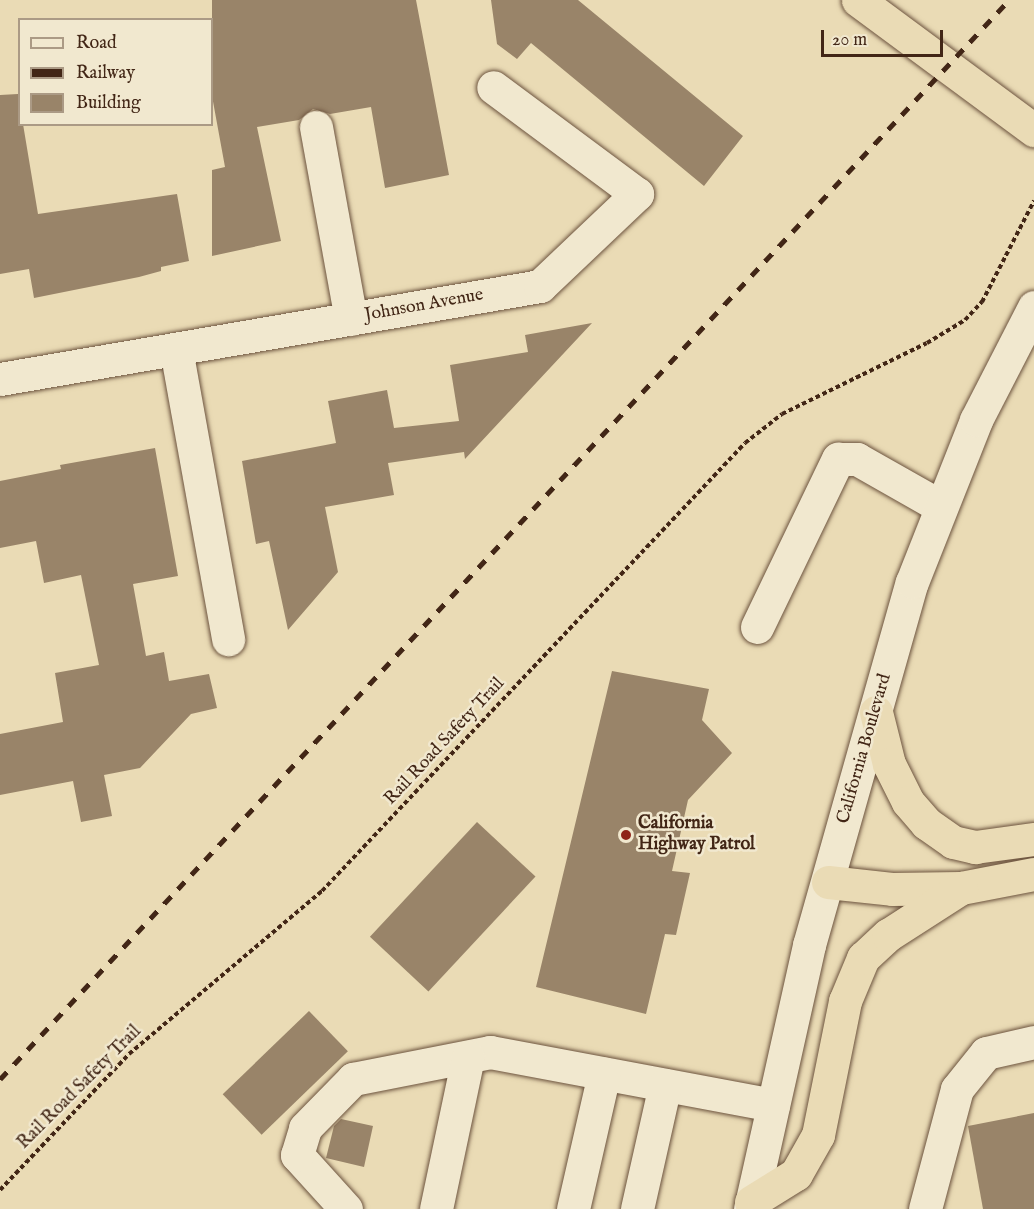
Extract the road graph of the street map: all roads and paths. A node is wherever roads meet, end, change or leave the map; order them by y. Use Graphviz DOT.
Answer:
graph roads {
  1 [pos="858,0"];
  2 [pos="493,87"];
  3 [pos="316,127"];
  4 [pos="1034,130"];
  5 [pos="1034,201"];
  6 [pos="1034,307"];
  7 [pos="351,319"];
  8 [pos="176,349"];
  9 [pos="0,379"];
  10 [pos="940,506"];
  11 [pos="757,627"];
  12 [pos="228,639"];
  13 [pos="876,712"];
  14 [pos="1034,839"];
  15 [pos="1034,874"];
  16 [pos="828,882"];
  17 [pos="961,888"];
  18 [pos="1034,1042"];
  19 [pos="468,1057"];
  20 [pos="604,1074"];
  21 [pos="665,1085"];
  22 [pos="773,1105"];
  23 [pos="0,1190"];
  24 [pos="750,1206"];
  25 [pos="346,1209"];
  26 [pos="436,1209"];
  27 [pos="573,1209"];
  28 [pos="637,1209"];
  29 [pos="925,1209"];
  1 -- 4 [label="highway"];
  2 -- 7 [label="street, Johnson Avenue"];
  3 -- 7 [label="street"];
  5 -- 23 [label="path, Rail Road Safety Trail"];
  6 -- 10 [label="street, California Boulevard"];
  7 -- 8 [label="street, Johnson Avenue"];
  8 -- 9 [label="street, Johnson Avenue"];
  8 -- 12 [label="street"];
  10 -- 11 [label="street"];
  10 -- 13 [label="street, California Boulevard"];
  13 -- 14 [label="highway"];
  13 -- 16 [label="street, California Boulevard"];
  15 -- 17 [label="highway"];
  16 -- 17 [label="highway"];
  16 -- 22 [label="street, California Boulevard"];
  17 -- 24 [label="highway"];
  18 -- 29 [label="street"];
  19 -- 20 [label="street"];
  19 -- 25 [label="street"];
  19 -- 26 [label="street"];
  20 -- 21 [label="street"];
  20 -- 27 [label="street"];
  21 -- 22 [label="street"];
  21 -- 28 [label="street"];
  22 -- 24 [label="street, California Boulevard"];
}
